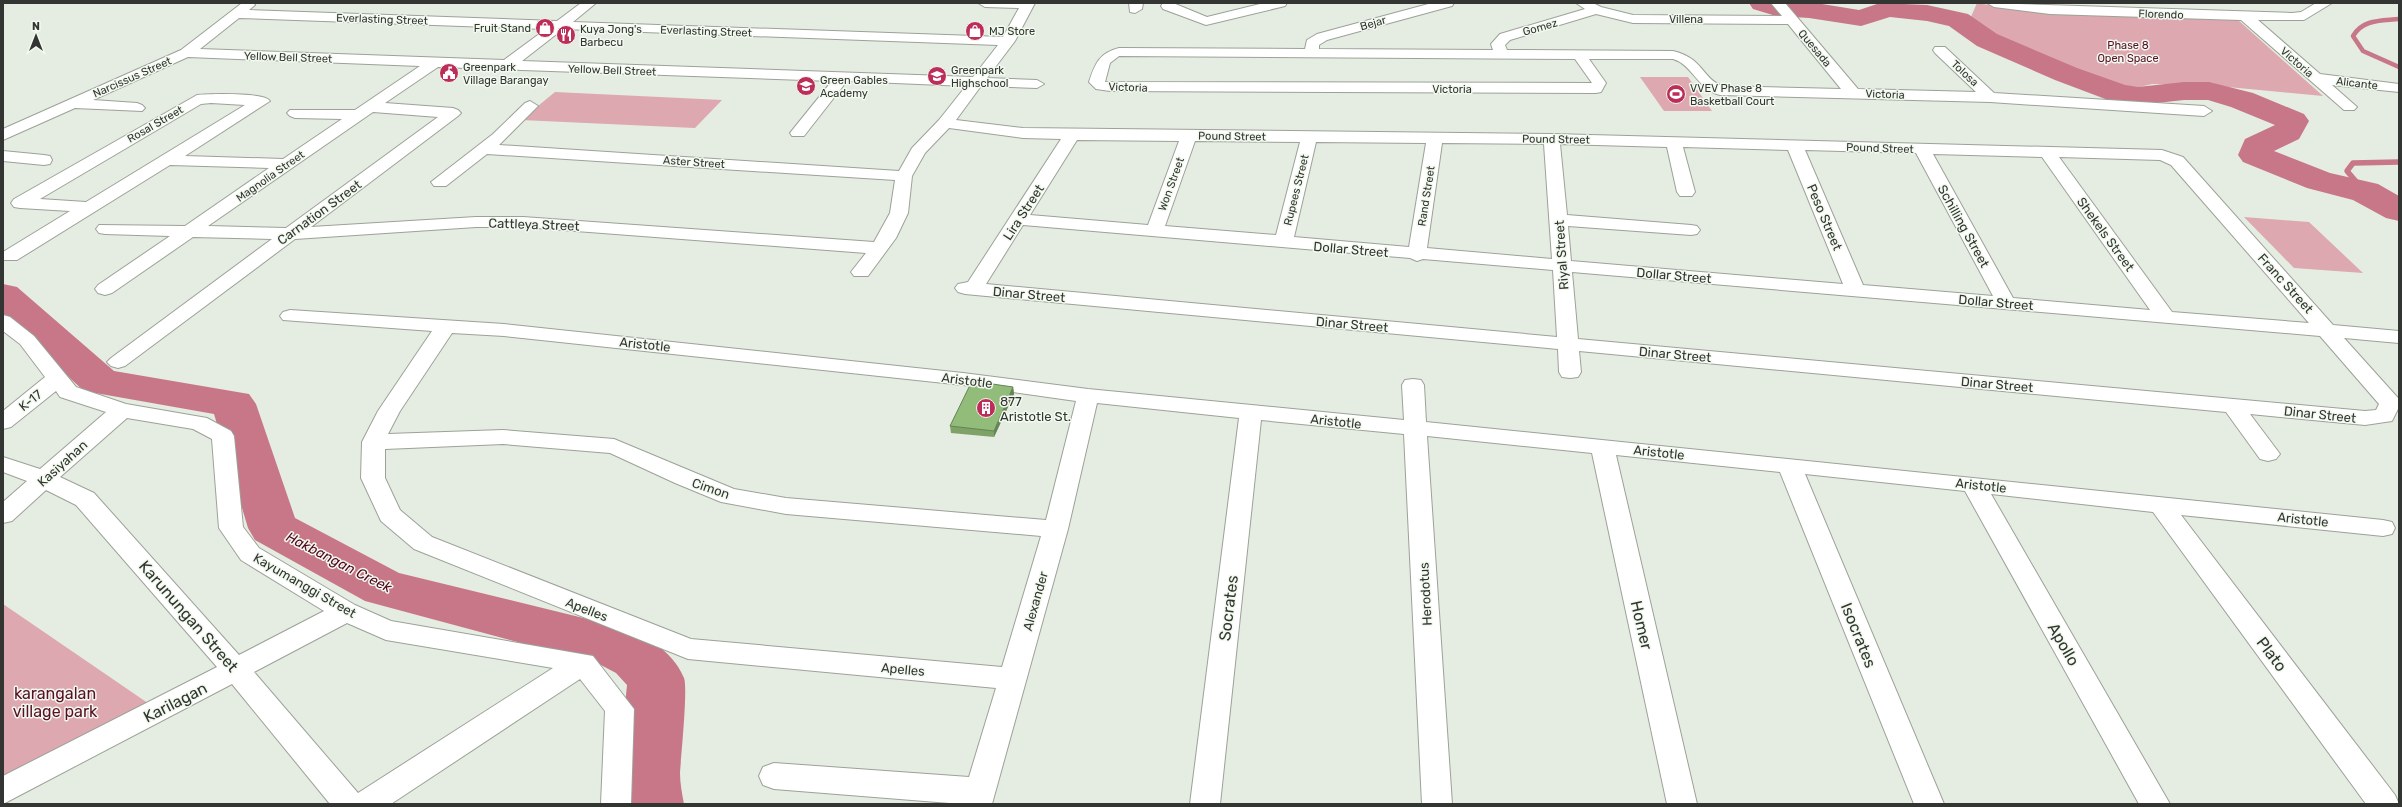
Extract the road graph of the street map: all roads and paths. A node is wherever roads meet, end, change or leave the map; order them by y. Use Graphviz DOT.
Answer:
graph roads {
  1 [pos="251,3"];
  2 [pos="589,3"];
  3 [pos="985,3"];
  4 [pos="1280,3"];
  5 [pos="1447,3"];
  6 [pos="1583,3"];
  7 [pos="1778,3"];
  8 [pos="1994,3"];
  9 [pos="2284,3"];
  10 [pos="2325,3"];
  11 [pos="1028,4"];
  12 [pos="2011,5"];
  13 [pos="1168,6"];
  14 [pos="1596,10"];
  15 [pos="237,14"];
  16 [pos="2245,16"];
  17 [pos="2304,16"];
  18 [pos="1789,17"];
  19 [pos="560,26"];
  20 [pos="1008,41"];
  21 [pos="1940,50"];
  22 [pos="186,53"];
  23 [pos="1312,54"];
  24 [pos="1501,54"];
  25 [pos="1579,55"];
  26 [pos="434,63"];
  27 [pos="506,66"];
  28 [pos="842,78"];
  29 [pos="2314,78"];
  30 [pos="978,81"];
  31 [pos="1037,84"];
  32 [pos="2393,87"];
  33 [pos="1853,93"];
  34 [pos="1990,97"];
  35 [pos="72,103"];
  36 [pos="530,106"];
  37 [pos="2349,107"];
  38 [pos="137,108"];
  39 [pos="364,111"];
  40 [pos="2204,111"];
  41 [pos="295,113"];
  42 [pos="945,123"];
  43 [pos="798,133"];
  44 [pos="3,135"];
  45 [pos="1072,135"];
  46 [pos="1189,136"];
  47 [pos="1309,137"];
  48 [pos="1435,138"];
  49 [pos="1552,139"];
  50 [pos="1674,142"];
  51 [pos="1794,145"];
  52 [pos="483,149"];
  53 [pos="1922,149"];
  54 [pos="2046,151"];
  55 [pos="3,156"];
  56 [pos="2167,156"];
  57 [pos="44,160"];
  58 [pos="168,160"];
  59 [pos="288,164"];
  60 [pos="904,176"];
  61 [pos="440,182"];
  62 [pos="1686,192"];
  63 [pos="90,207"];
  64 [pos="1019,219"];
  65 [pos="1558,220"];
  66 [pos="105,229"];
  67 [pos="1691,230"];
  68 [pos="189,232"];
  69 [pos="1154,232"];
  70 [pos="289,234"];
  71 [pos="1283,243"];
  72 [pos="878,248"];
  73 [pos="12,251"];
  74 [pos="1417,255"];
  75 [pos="1562,266"];
  76 [pos="861,272"];
  77 [pos="969,288"];
  78 [pos="105,289"];
  79 [pos="1855,289"];
  80 [pos="2006,303"];
  81 [pos="290,316"];
  82 [pos="2165,316"];
  83 [pos="3,321"];
  84 [pos="446,326"];
  85 [pos="2328,330"];
  86 [pos="2399,337"];
  87 [pos="1568,344"];
  88 [pos="118,362"];
  89 [pos="1570,372"];
  90 [pos="58,378"];
  91 [pos="1414,385"];
  92 [pos="1088,396"];
  93 [pos="2232,405"];
  94 [pos="122,410"];
  95 [pos="1251,413"];
  96 [pos="2384,416"];
  97 [pos="3,422"];
  98 [pos="1416,429"];
  99 [pos="373,442"];
  100 [pos="1602,446"];
  101 [pos="2268,454"];
  102 [pos="3,464"];
  103 [pos="1789,465"];
  104 [pos="44,479"];
  105 [pos="1973,484"];
  106 [pos="2160,505"];
  107 [pos="3,515"];
  108 [pos="2382,528"];
  109 [pos="1056,529"];
  110 [pos="346,612"];
  111 [pos="583,663"];
  112 [pos="236,670"];
  113 [pos="1013,679"];
  114 [pos="774,776"];
  115 [pos="3,791"];
  116 [pos="978,798"];
  117 [pos="348,804"];
  118 [pos="366,804"];
  119 [pos="616,804"];
  120 [pos="1205,804"];
  121 [pos="1437,804"];
  122 [pos="1682,804"];
  123 [pos="1929,804"];
  124 [pos="2155,804"];
  125 [pos="2384,804"];
  1 -- 15 [label="street, Narcissus Street"];
  2 -- 19 [label="street"];
  3 -- 11 [label="street"];
  4 -- 13 [label="street"];
  5 -- 23 [label="street, Bejar"];
  6 -- 14 [label="street, Villena"];
  7 -- 18 [label="street, Quesada"];
  8 -- 12 [label="street, Florendo"];
  9 -- 17 [label="street"];
  10 -- 17 [label="street"];
  11 -- 20 [label="street"];
  12 -- 16 [label="street, Florendo"];
  14 -- 18 [label="street, Villena"];
  14 -- 24 [label="street, Gomez"];
  15 -- 19 [label="street, Everlasting Street"];
  15 -- 22 [label="street, Narcissus Street"];
  16 -- 17 [label="street, Florendo"];
  16 -- 29 [label="street, Victoria"];
  18 -- 33 [label="street, Quesada"];
  19 -- 20 [label="street, Everlasting Street"];
  19 -- 27 [label="street"];
  20 -- 30 [label="street"];
  21 -- 34 [label="street, Tolosa"];
  22 -- 26 [label="street, Yellow Bell Street"];
  22 -- 35 [label="street, Narcissus Street"];
  23 -- 24 [label="street, Victoria"];
  23 -- 25 [label="street, Victoria"];
  24 -- 25 [label="street, Victoria"];
  25 -- 33 [label="street, Victoria"];
  26 -- 27 [label="street, Yellow Bell Street"];
  26 -- 39 [label="street, Magnolia Street"];
  27 -- 28 [label="street, Yellow Bell Street"];
  28 -- 30 [label="street, Yellow Bell Street"];
  28 -- 43 [label="street"];
  29 -- 32 [label="street, Alicante"];
  29 -- 37 [label="street, Victoria"];
  30 -- 31 [label="street, Yellow Bell Street"];
  30 -- 42 [label="street"];
  33 -- 34 [label="street, Victoria"];
  34 -- 40 [label="street, Victoria"];
  35 -- 38 [label="street"];
  35 -- 44 [label="street, Narcissus Street"];
  36 -- 52 [label="street"];
  39 -- 41 [label="street"];
  39 -- 59 [label="street, Magnolia Street"];
  39 -- 70 [label="street, Carnation Street"];
  42 -- 45 [label="street, Pound Street"];
  42 -- 60 [label="street"];
  45 -- 46 [label="street, Pound Street"];
  45 -- 64 [label="street, Lira Street"];
  46 -- 47 [label="street, Pound Street"];
  46 -- 69 [label="street, Won Street"];
  47 -- 48 [label="street, Pound Street"];
  47 -- 71 [label="street, Rupees Street"];
  48 -- 49 [label="street, Pound Street"];
  48 -- 74 [label="street, Rand Street"];
  49 -- 50 [label="street, Pound Street"];
  49 -- 65 [label="street, Riyal Street"];
  50 -- 51 [label="street, Pound Street"];
  50 -- 62 [label="street"];
  51 -- 53 [label="street, Pound Street"];
  51 -- 79 [label="street, Peso Street"];
  52 -- 60 [label="street, Aster Street"];
  52 -- 61 [label="street"];
  53 -- 54 [label="street, Pound Street"];
  53 -- 80 [label="street, Schilling Street"];
  54 -- 56 [label="street, Pound Street"];
  54 -- 82 [label="street, Shekels Street"];
  55 -- 57 [label="street"];
  56 -- 85 [label="street, Franc Street"];
  58 -- 59 [label="street"];
  58 -- 63 [label="street, Rosal Street"];
  58 -- 63 [label="street, Rosal Street"];
  59 -- 68 [label="street, Magnolia Street"];
  60 -- 72 [label="street"];
  63 -- 73 [label="street, Rosal Street"];
  64 -- 69 [label="street, Dollar Street"];
  64 -- 77 [label="street, Lira Street"];
  65 -- 67 [label="street"];
  65 -- 75 [label="street, Riyal Street"];
  66 -- 68 [label="street, Cattleya Street"];
  68 -- 70 [label="street, Cattleya Street"];
  68 -- 78 [label="street, Magnolia Street"];
  69 -- 71 [label="street, Dollar Street"];
  70 -- 72 [label="street, Cattleya Street"];
  70 -- 88 [label="street, Carnation Street"];
  71 -- 74 [label="street, Dollar Street"];
  72 -- 76 [label="street"];
  74 -- 75 [label="street, Dollar Street"];
  75 -- 79 [label="street, Dollar Street"];
  75 -- 87 [label="street, Riyal Street"];
  77 -- 87 [label="street, Dinar Street"];
  79 -- 80 [label="street, Dollar Street"];
  80 -- 82 [label="street, Dollar Street"];
  81 -- 84 [label="street, Aristotle"];
  82 -- 85 [label="street, Dollar Street"];
  83 -- 90 [label="street, Kayumanggi Street"];
  84 -- 92 [label="street, Aristotle"];
  84 -- 99 [label="street, Apelles"];
  85 -- 86 [label="street, Dollar Street"];
  85 -- 96 [label="street, Franc Street"];
  87 -- 89 [label="street, Riyal Street"];
  87 -- 93 [label="street, Dinar Street"];
  90 -- 94 [label="street, Kayumanggi Street"];
  90 -- 97 [label="street, K-17"];
  91 -- 98 [label="street, Herodotus"];
  92 -- 95 [label="street, Aristotle"];
  92 -- 109 [label="street, Alexander"];
  93 -- 96 [label="street, Dinar Street"];
  93 -- 101 [label="street"];
  94 -- 104 [label="street, Kasiyahan"];
  94 -- 110 [label="street, Kayumanggi Street"];
  95 -- 98 [label="street, Aristotle"];
  95 -- 120 [label="street, Socrates"];
  98 -- 100 [label="street, Aristotle"];
  98 -- 121 [label="street, Herodotus"];
  99 -- 109 [label="street, Cimon"];
  99 -- 113 [label="street, Apelles"];
  100 -- 103 [label="street, Aristotle"];
  100 -- 122 [label="street, Homer"];
  102 -- 104 [label="street, Karunungan Street"];
  103 -- 105 [label="street, Aristotle"];
  103 -- 123 [label="street, Isocrates"];
  104 -- 107 [label="street, Kasiyahan"];
  104 -- 112 [label="street, Karunungan Street"];
  105 -- 106 [label="street, Aristotle"];
  105 -- 124 [label="street, Apollo"];
  106 -- 108 [label="street, Aristotle"];
  106 -- 125 [label="street, Plato"];
  109 -- 113 [label="street, Alexander"];
  110 -- 111 [label="street, Kayumanggi Street"];
  110 -- 112 [label="street, Karilagan"];
  111 -- 118 [label="street"];
  111 -- 119 [label="street"];
  112 -- 115 [label="street, Karilagan"];
  112 -- 117 [label="street, Karunungan Street"];
  113 -- 116 [label="street, Alexander"];
  114 -- 116 [label="street"];
}
